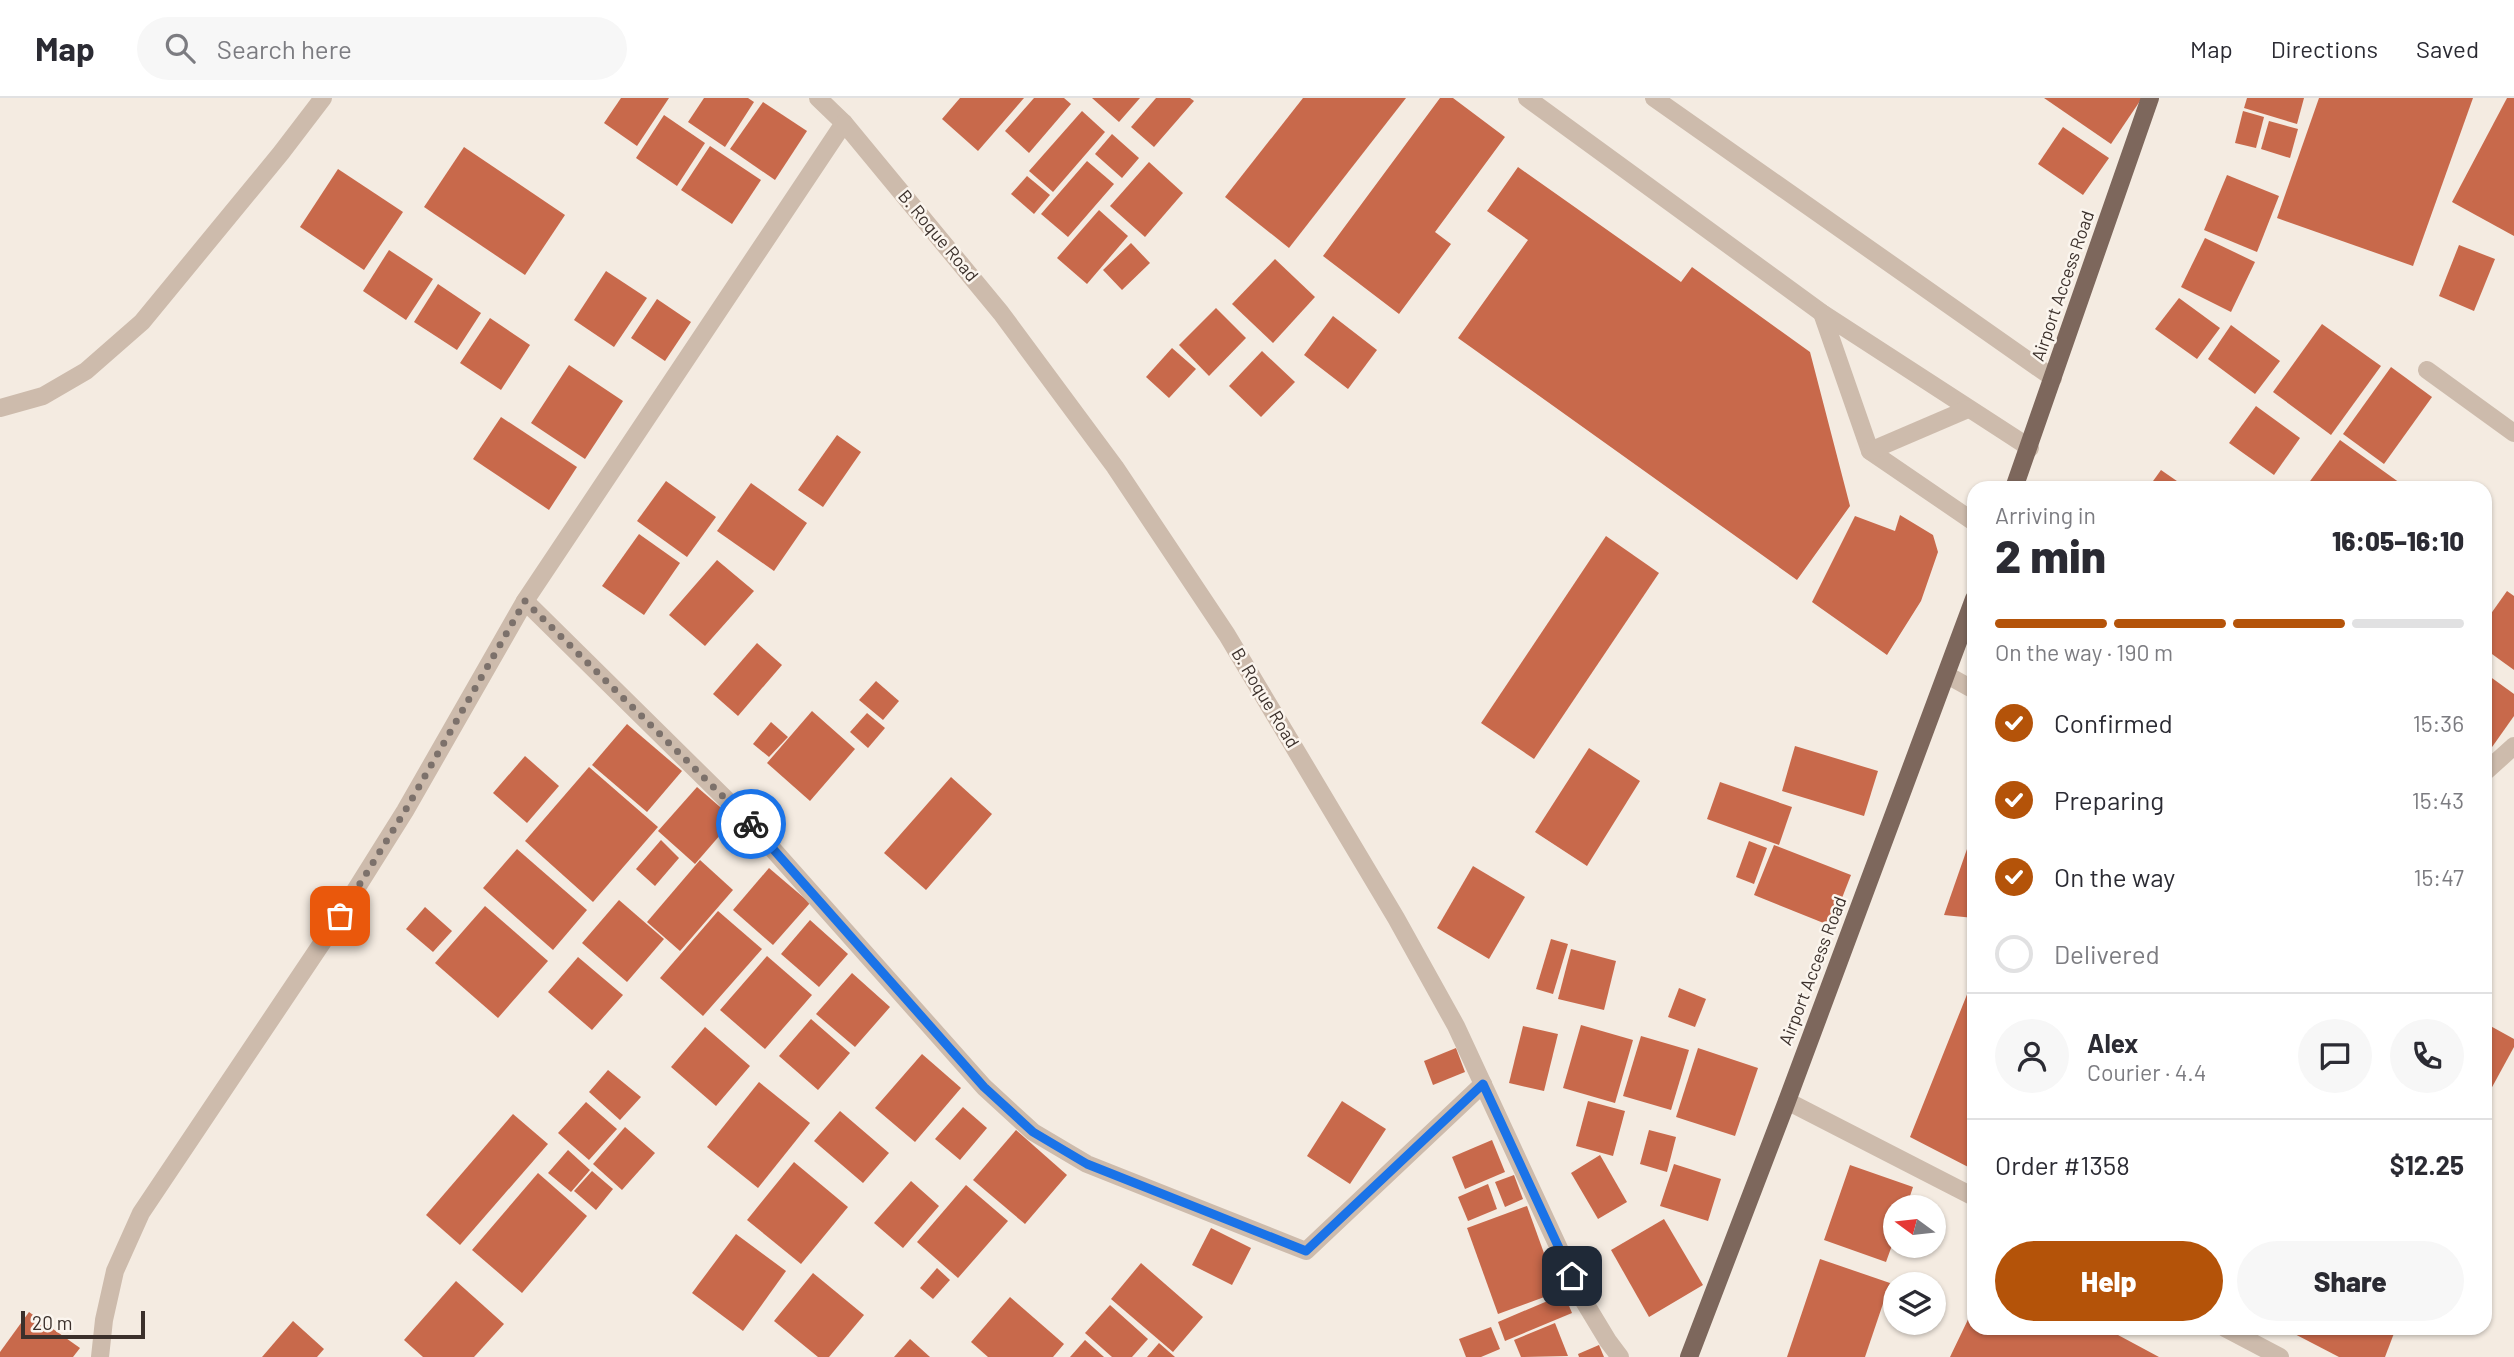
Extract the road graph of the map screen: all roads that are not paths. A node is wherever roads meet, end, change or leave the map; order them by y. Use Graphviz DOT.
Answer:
graph roads {
  1 [pos="323,98"];
  2 [pos="818,98"];
  3 [pos="1527,98"];
  4 [pos="1654,98"];
  5 [pos="2150,98"];
  6 [pos="844,123"];
  7 [pos="1822,313"];
  8 [pos="2427,370"];
  9 [pos="2053,377"];
  10 [pos="0,408"];
  11 [pos="1968,409"];
  12 [pos="2514,433"];
  13 [pos="2029,448"];
  14 [pos="1870,452"];
  15 [pos="2017,481"];
  16 [pos="1967,517"];
  17 [pos="525,601"];
  18 [pos="1967,619"];
  19 [pos="1947,676"];
  20 [pos="1967,686"];
  21 [pos="2514,746"];
  22 [pos="2492,766"];
  23 [pos="1483,1084"];
  24 [pos="1787,1101"];
  25 [pos="1967,1193"];
  26 [pos="2238,1335"];
  27 [pos="100,1357"];
  28 [pos="1620,1357"];
  29 [pos="1689,1357"];
  30 [pos="2280,1357"];
  1 -- 10 [label="street"];
  2 -- 6 [label="street, B. Roque Road"];
  3 -- 7 [label="street"];
  4 -- 9 [label="street"];
  5 -- 9 [label="main road, Airport Access Road"];
  6 -- 17 [label="street"];
  6 -- 23 [label="street, B. Roque Road"];
  7 -- 11 [label="street"];
  7 -- 14 [label="street"];
  8 -- 12 [label="street"];
  9 -- 13 [label="main road, Airport Access Road"];
  11 -- 13 [label="street"];
  11 -- 14 [label="street"];
  13 -- 15 [label="main road, Airport Access Road"];
  14 -- 16 [label="street"];
  17 -- 23 [label="street"];
  17 -- 27 [label="street"];
  18 -- 19 [label="main road, Airport Access Road"];
  19 -- 20 [label="street"];
  19 -- 24 [label="main road, Airport Access Road"];
  21 -- 22 [label="street"];
  23 -- 28 [label="street, B. Roque Road"];
  24 -- 25 [label="street"];
  24 -- 29 [label="main road, Airport Access Road"];
  26 -- 30 [label="street"];
}
